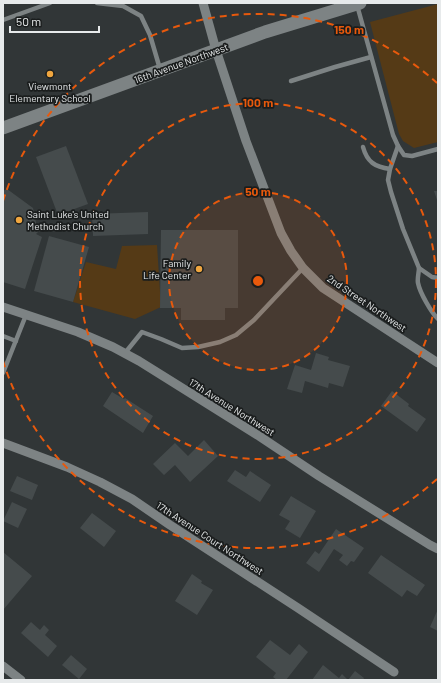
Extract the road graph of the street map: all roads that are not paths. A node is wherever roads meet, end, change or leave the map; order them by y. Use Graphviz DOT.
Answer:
graph roads {
  1 [pos="38,3"];
  2 [pos="97,3"];
  3 [pos="203,3"];
  4 [pos="47,4"];
  5 [pos="358,4"];
  6 [pos="3,20"];
  7 [pos="216,50"];
  8 [pos="371,57"];
  9 [pos="161,71"];
  10 [pos="291,81"];
  11 [pos="3,128"];
  12 [pos="398,146"];
  13 [pos="363,147"];
  14 [pos="438,149"];
  15 [pos="390,169"];
  16 [pos="303,268"];
  17 [pos="419,268"];
  18 [pos="438,278"];
  19 [pos="3,307"];
  20 [pos="26,315"];
  21 [pos="438,319"];
  22 [pos="3,336"];
  23 [pos="16,341"];
  24 [pos="124,353"];
  25 [pos="438,363"];
  26 [pos="3,373"];
  27 [pos="3,443"];
  28 [pos="438,549"];
  29 [pos="3,666"];
  30 [pos="394,672"];
  31 [pos="21,680"];
  1 -- 4 [label="lane"];
  2 -- 9 [label="lane"];
  3 -- 7 [label="street, 2nd Street Northwest"];
  4 -- 6 [label="lane"];
  5 -- 7 [label="main road, 16th Avenue Northwest"];
  5 -- 8 [label="lane"];
  7 -- 9 [label="main road, 16th Avenue Northwest"];
  7 -- 16 [label="street, 2nd Street Northwest"];
  8 -- 10 [label="lane"];
  8 -- 12 [label="lane"];
  9 -- 11 [label="main road, 16th Avenue Northwest"];
  12 -- 14 [label="lane"];
  12 -- 15 [label="lane"];
  13 -- 15 [label="lane"];
  15 -- 17 [label="lane"];
  16 -- 24 [label="lane"];
  16 -- 25 [label="street, 2nd Street Northwest"];
  17 -- 18 [label="lane"];
  17 -- 21 [label="lane"];
  19 -- 20 [label="street, 17th Avenue Northwest"];
  20 -- 23 [label="lane"];
  20 -- 24 [label="street, 17th Avenue Northwest"];
  22 -- 23 [label="lane"];
  23 -- 26 [label="lane"];
  24 -- 28 [label="street, 17th Avenue Northwest"];
  27 -- 30 [label="street, 17th Avenue Court Northwest"];
  29 -- 31 [label="street"];
}
